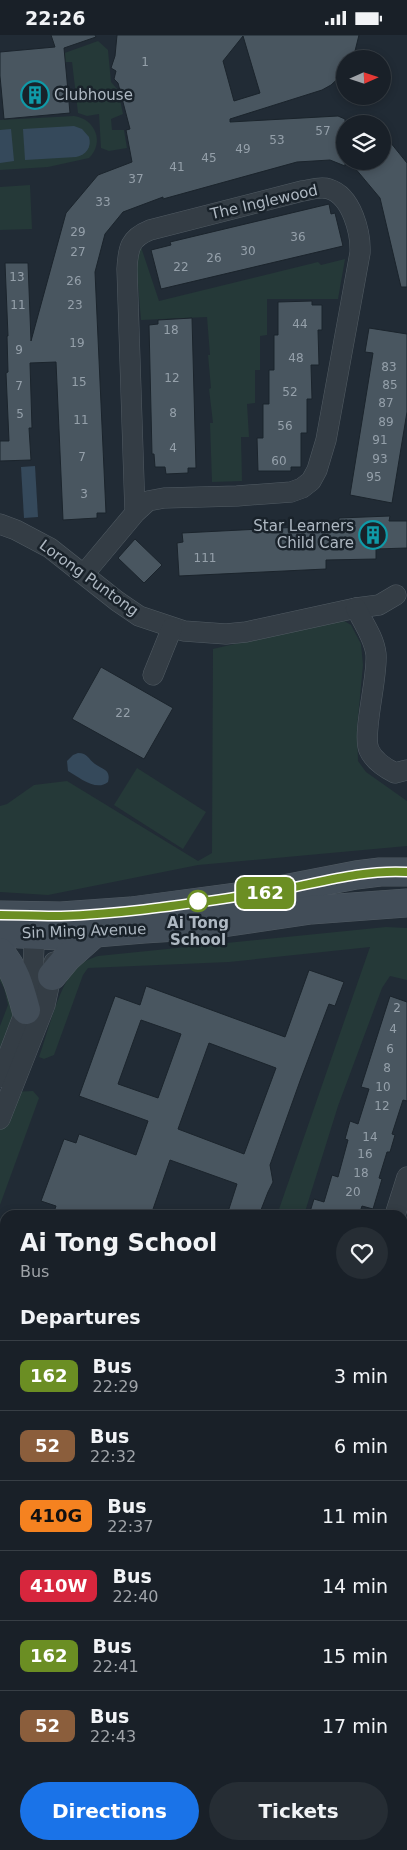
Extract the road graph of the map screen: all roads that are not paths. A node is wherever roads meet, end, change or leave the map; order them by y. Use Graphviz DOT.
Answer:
graph roads {
  1 [pos="135,513"];
  2 [pos="0,524"];
  3 [pos="84,574"];
  4 [pos="396,595"];
  5 [pos="356,608"];
  6 [pos="172,627"];
  7 [pos="153,675"];
  8 [pos="407,770"];
  9 [pos="407,872"];
  10 [pos="407,903"];
  11 [pos="0,915"];
  12 [pos="46,925"];
  13 [pos="0,933"];
  14 [pos="95,933"];
  15 [pos="0,952"];
  16 [pos="52,976"];
  17 [pos="26,1010"];
  18 [pos="0,1077"];
  19 [pos="0,1119"];
  20 [pos="407,1177"];
  21 [pos="397,1210"];
  1 -- 1 [label="street, The Inglewood"];
  1 -- 3 [label="street, The Inglewood"];
  2 -- 3 [label="street, Lorong Puntong"];
  3 -- 6 [label="street, Lorong Puntong"];
  4 -- 5 [label="street, Lorong Puntong"];
  5 -- 6 [label="street, Lorong Puntong"];
  5 -- 8 [label="street"];
  6 -- 7 [label="street"];
  9 -- 12 [label="main road, Sin Ming Avenue"];
  10 -- 14 [label="main road, Sin Ming Avenue"];
  11 -- 12 [label="main road, Sin Ming Avenue"];
  12 -- 13 [label="main road, Sin Ming Avenue"];
  12 -- 14 [label="main road, Sin Ming Avenue"];
  12 -- 16 [label="street"];
  12 -- 17 [label="street"];
  14 -- 16 [label="main road"];
  15 -- 17 [label="main road"];
  16 -- 19 [label="street"];
  17 -- 18 [label="street"];
  20 -- 21 [label="street"];
}
